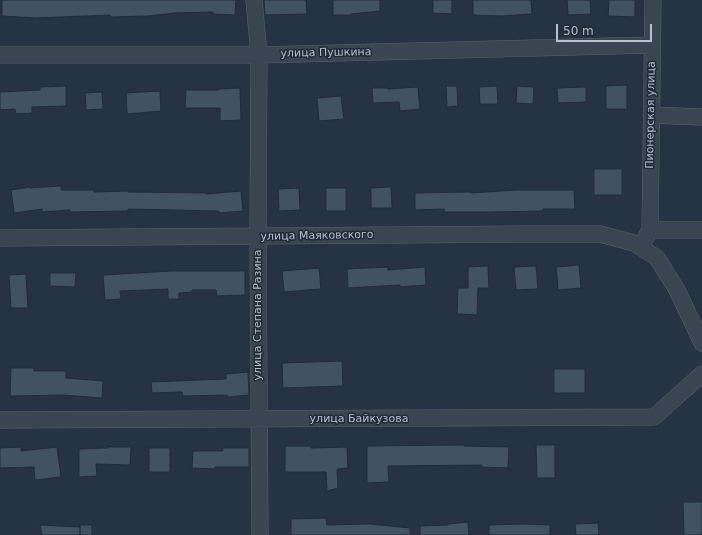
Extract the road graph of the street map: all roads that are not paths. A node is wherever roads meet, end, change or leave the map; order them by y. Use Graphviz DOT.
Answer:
graph roads {
  1 [pos="254,0"];
  2 [pos="653,0"];
  3 [pos="652,45"];
  4 [pos="0,55"];
  5 [pos="260,55"];
  6 [pos="651,115"];
  7 [pos="702,117"];
  8 [pos="650,230"];
  9 [pos="702,230"];
  10 [pos="258,236"];
  11 [pos="0,238"];
  12 [pos="638,245"];
  13 [pos="702,343"];
  14 [pos="702,374"];
  15 [pos="0,420"];
  16 [pos="258,420"];
  17 [pos="260,535"];
  1 -- 5 [label="street, улица Степана Разина"];
  2 -- 3 [label="street, Пионерская улица"];
  3 -- 5 [label="street, улица Пушкина"];
  3 -- 6 [label="street, Пионерская улица"];
  4 -- 5 [label="street, улица Пушкина"];
  5 -- 10 [label="street, улица Степана Разина"];
  6 -- 7 [label="street"];
  6 -- 8 [label="street, Пионерская улица"];
  8 -- 9 [label="street"];
  8 -- 12 [label="street"];
  10 -- 11 [label="street, улица Маяковского"];
  10 -- 12 [label="street, улица Маяковского"];
  10 -- 16 [label="street, улица Степана Разина"];
  12 -- 13 [label="street, улица Маяковского"];
  14 -- 16 [label="street, улица Байкузова"];
  15 -- 16 [label="street, улица Байкузова"];
  16 -- 17 [label="street, улица Степана Разина"];
}
